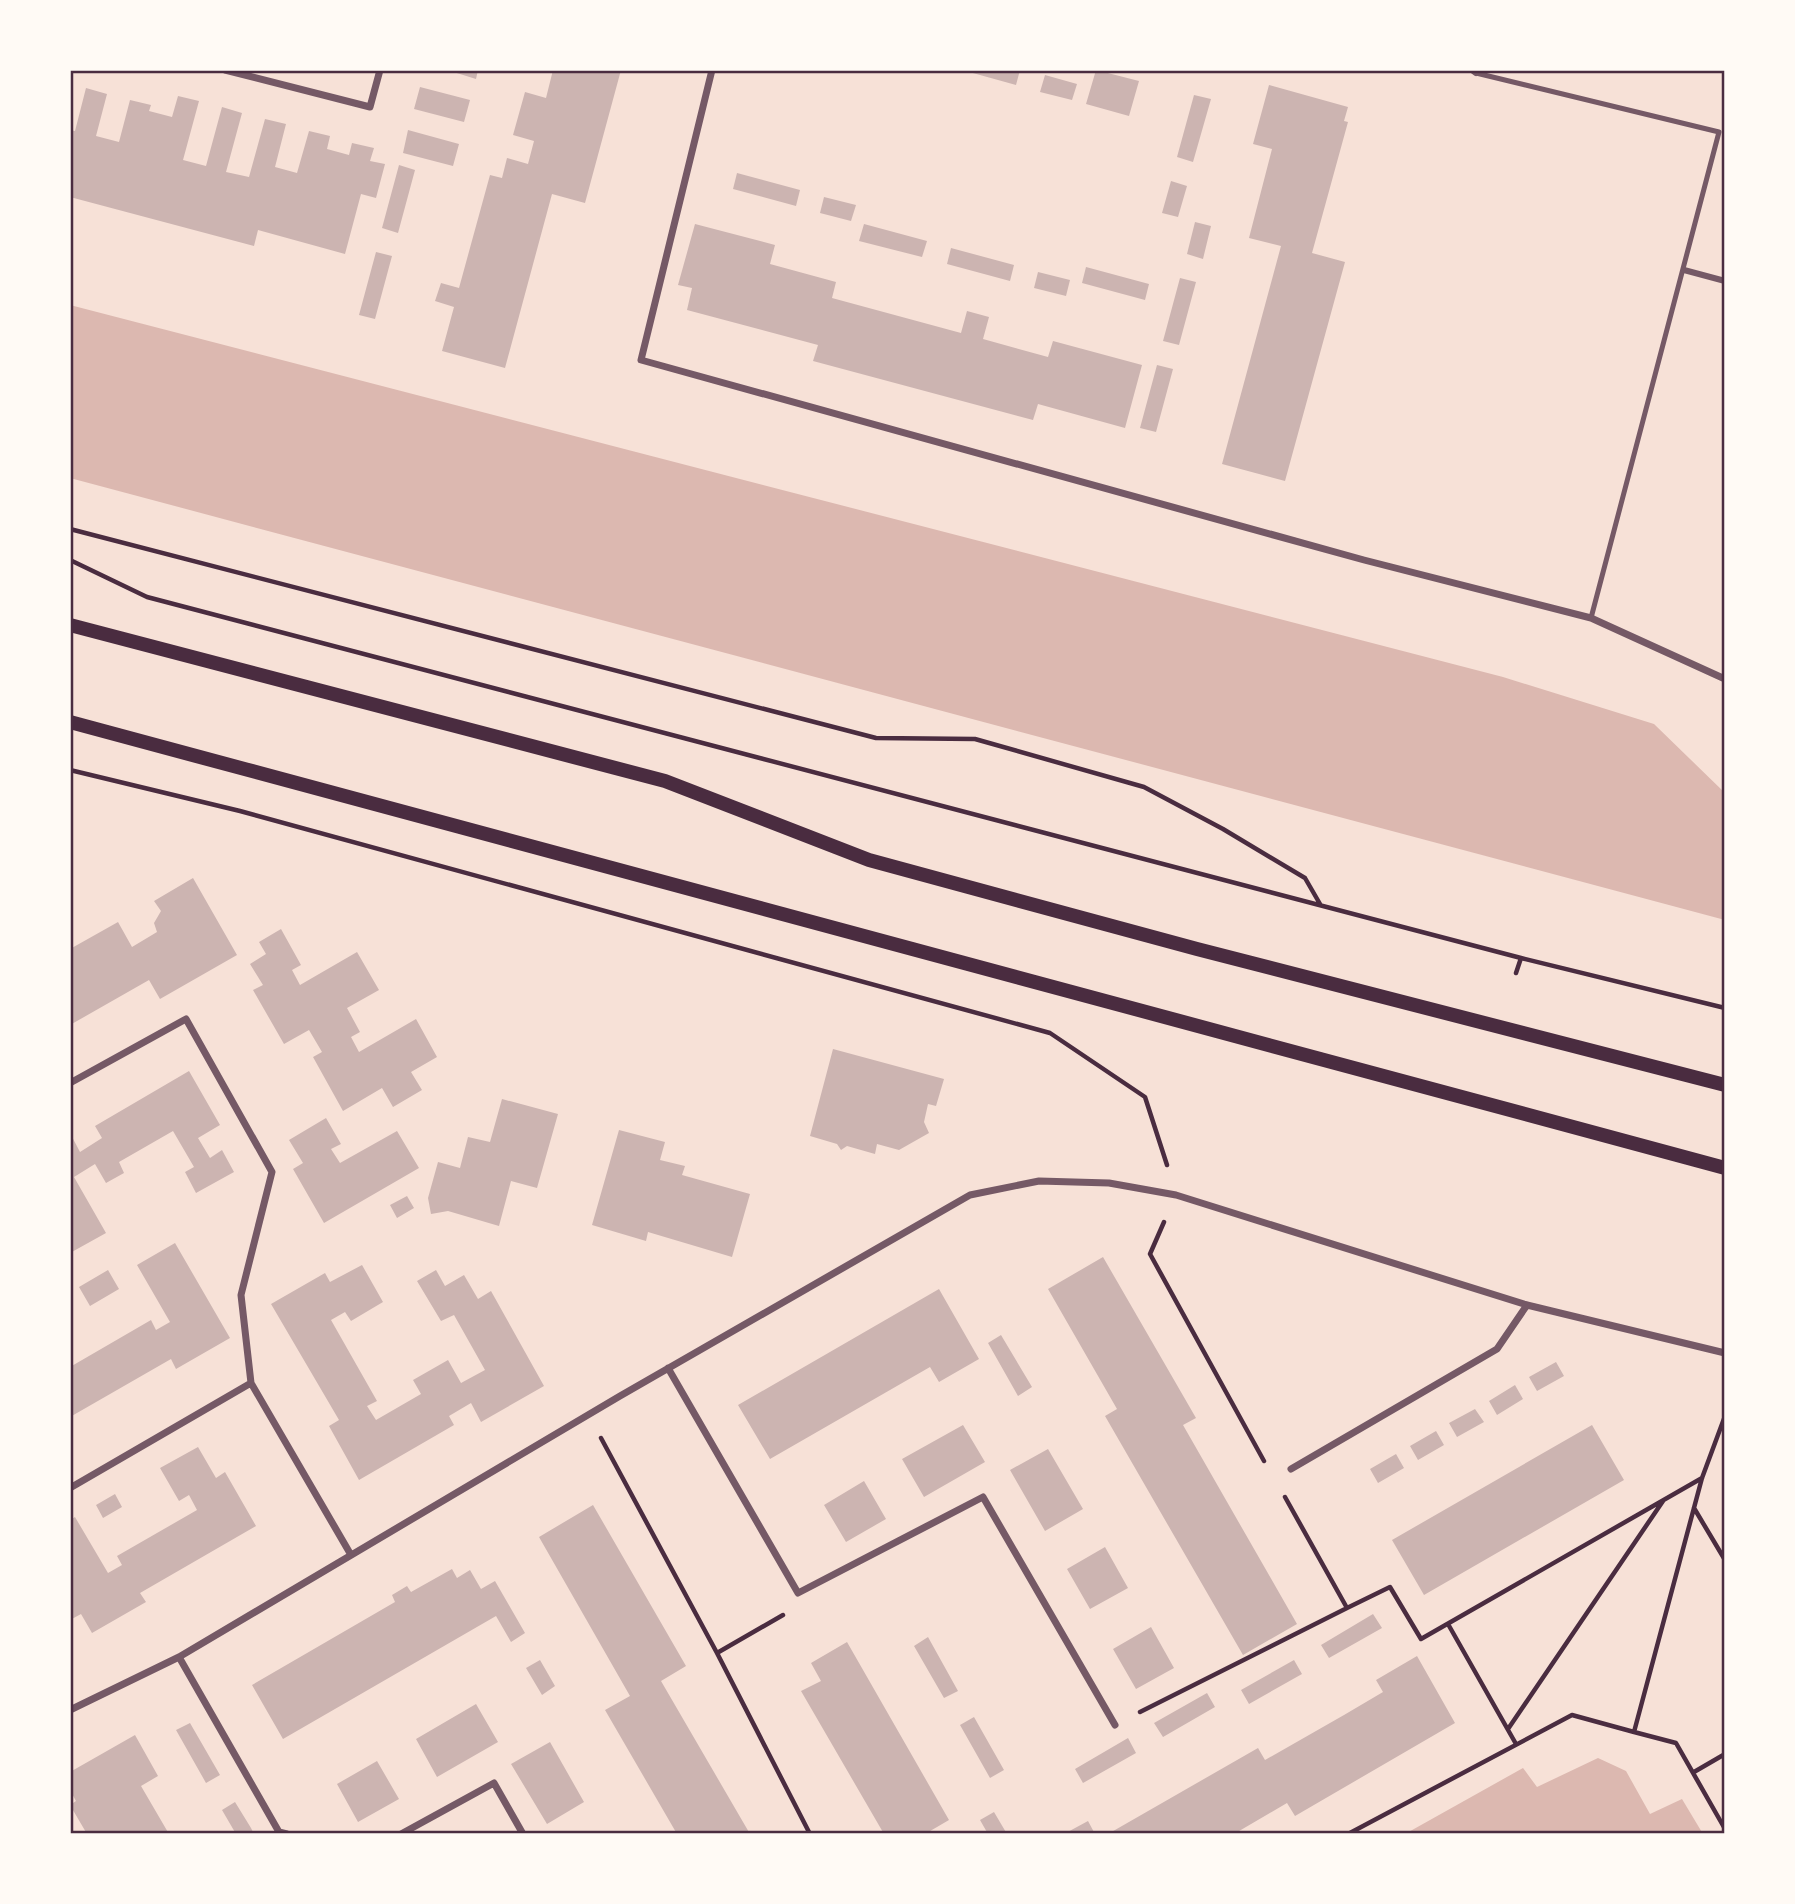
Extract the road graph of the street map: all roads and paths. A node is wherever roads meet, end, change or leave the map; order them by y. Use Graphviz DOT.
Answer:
graph roads {
  1 [pos="225,70"];
  2 [pos="380,70"];
  3 [pos="712,70"];
  4 [pos="1474,71"];
  5 [pos="1684,270"];
  6 [pos="1725,281"];
  7 [pos="70,529"];
  8 [pos="70,560"];
  9 [pos="1591,618"];
  10 [pos="70,625"];
  11 [pos="1725,679"];
  12 [pos="70,722"];
  13 [pos="70,770"];
  14 [pos="1320,905"];
  15 [pos="1521,958"];
  16 [pos="1516,973"];
  17 [pos="1725,1008"];
  18 [pos="70,1083"];
  19 [pos="1725,1085"];
  20 [pos="1725,1168"];
  21 [pos="1176,1195"];
  22 [pos="1527,1305"];
  23 [pos="1725,1353"];
  24 [pos="668,1368"];
  25 [pos="251,1383"];
  26 [pos="588,1415"];
  27 [pos="1725,1416"];
  28 [pos="1291,1469"];
  29 [pos="1702,1478"];
  30 [pos="1275,1480"];
  31 [pos="70,1488"];
  32 [pos="1663,1500"];
  33 [pos="1694,1507"];
  34 [pos="351,1555"];
  35 [pos="1725,1560"];
  36 [pos="798,1594"];
  37 [pos="1347,1608"];
  38 [pos="1448,1624"];
  39 [pos="717,1653"];
  40 [pos="178,1657"];
  41 [pos="70,1710"];
  42 [pos="1115,1725"];
  43 [pos="1508,1729"];
  44 [pos="1634,1732"];
  45 [pos="1516,1744"];
  46 [pos="1725,1754"];
  47 [pos="1694,1772"];
  48 [pos="1725,1829"];
  49 [pos="288,1834"];
  50 [pos="401,1834"];
  51 [pos="523,1834"];
  52 [pos="810,1834"];
  53 [pos="1348,1834"];
  1 -- 2 [label="street"];
  3 -- 9 [label="street"];
  4 -- 5 [label="lane"];
  5 -- 6 [label="street"];
  5 -- 9 [label="lane"];
  7 -- 14 [label="path"];
  8 -- 14 [label="path"];
  9 -- 11 [label="street"];
  10 -- 19 [label="main road"];
  12 -- 20 [label="main road"];
  13 -- 21 [label="path"];
  14 -- 15 [label="path"];
  15 -- 16 [label="path"];
  15 -- 17 [label="path"];
  18 -- 25 [label="street"];
  21 -- 22 [label="street"];
  21 -- 24 [label="street"];
  21 -- 30 [label="path"];
  22 -- 23 [label="street"];
  22 -- 28 [label="street"];
  24 -- 26 [label="street"];
  24 -- 36 [label="street"];
  25 -- 31 [label="street"];
  25 -- 34 [label="street"];
  26 -- 34 [label="street"];
  26 -- 39 [label="path"];
  27 -- 29 [label="path"];
  28 -- 30 [label="path"];
  29 -- 32 [label="path"];
  29 -- 33 [label="path"];
  30 -- 37 [label="path"];
  32 -- 38 [label="path"];
  32 -- 43 [label="path"];
  33 -- 35 [label="path"];
  33 -- 44 [label="path"];
  34 -- 40 [label="street"];
  36 -- 39 [label="path"];
  36 -- 42 [label="street"];
  37 -- 38 [label="path"];
  37 -- 42 [label="path"];
  38 -- 43 [label="path"];
  39 -- 52 [label="path"];
  40 -- 41 [label="street"];
  40 -- 49 [label="street"];
  43 -- 45 [label="path"];
  44 -- 45 [label="path"];
  44 -- 47 [label="path"];
  45 -- 53 [label="path"];
  46 -- 47 [label="path"];
  47 -- 48 [label="path"];
  50 -- 51 [label="street"];
}
